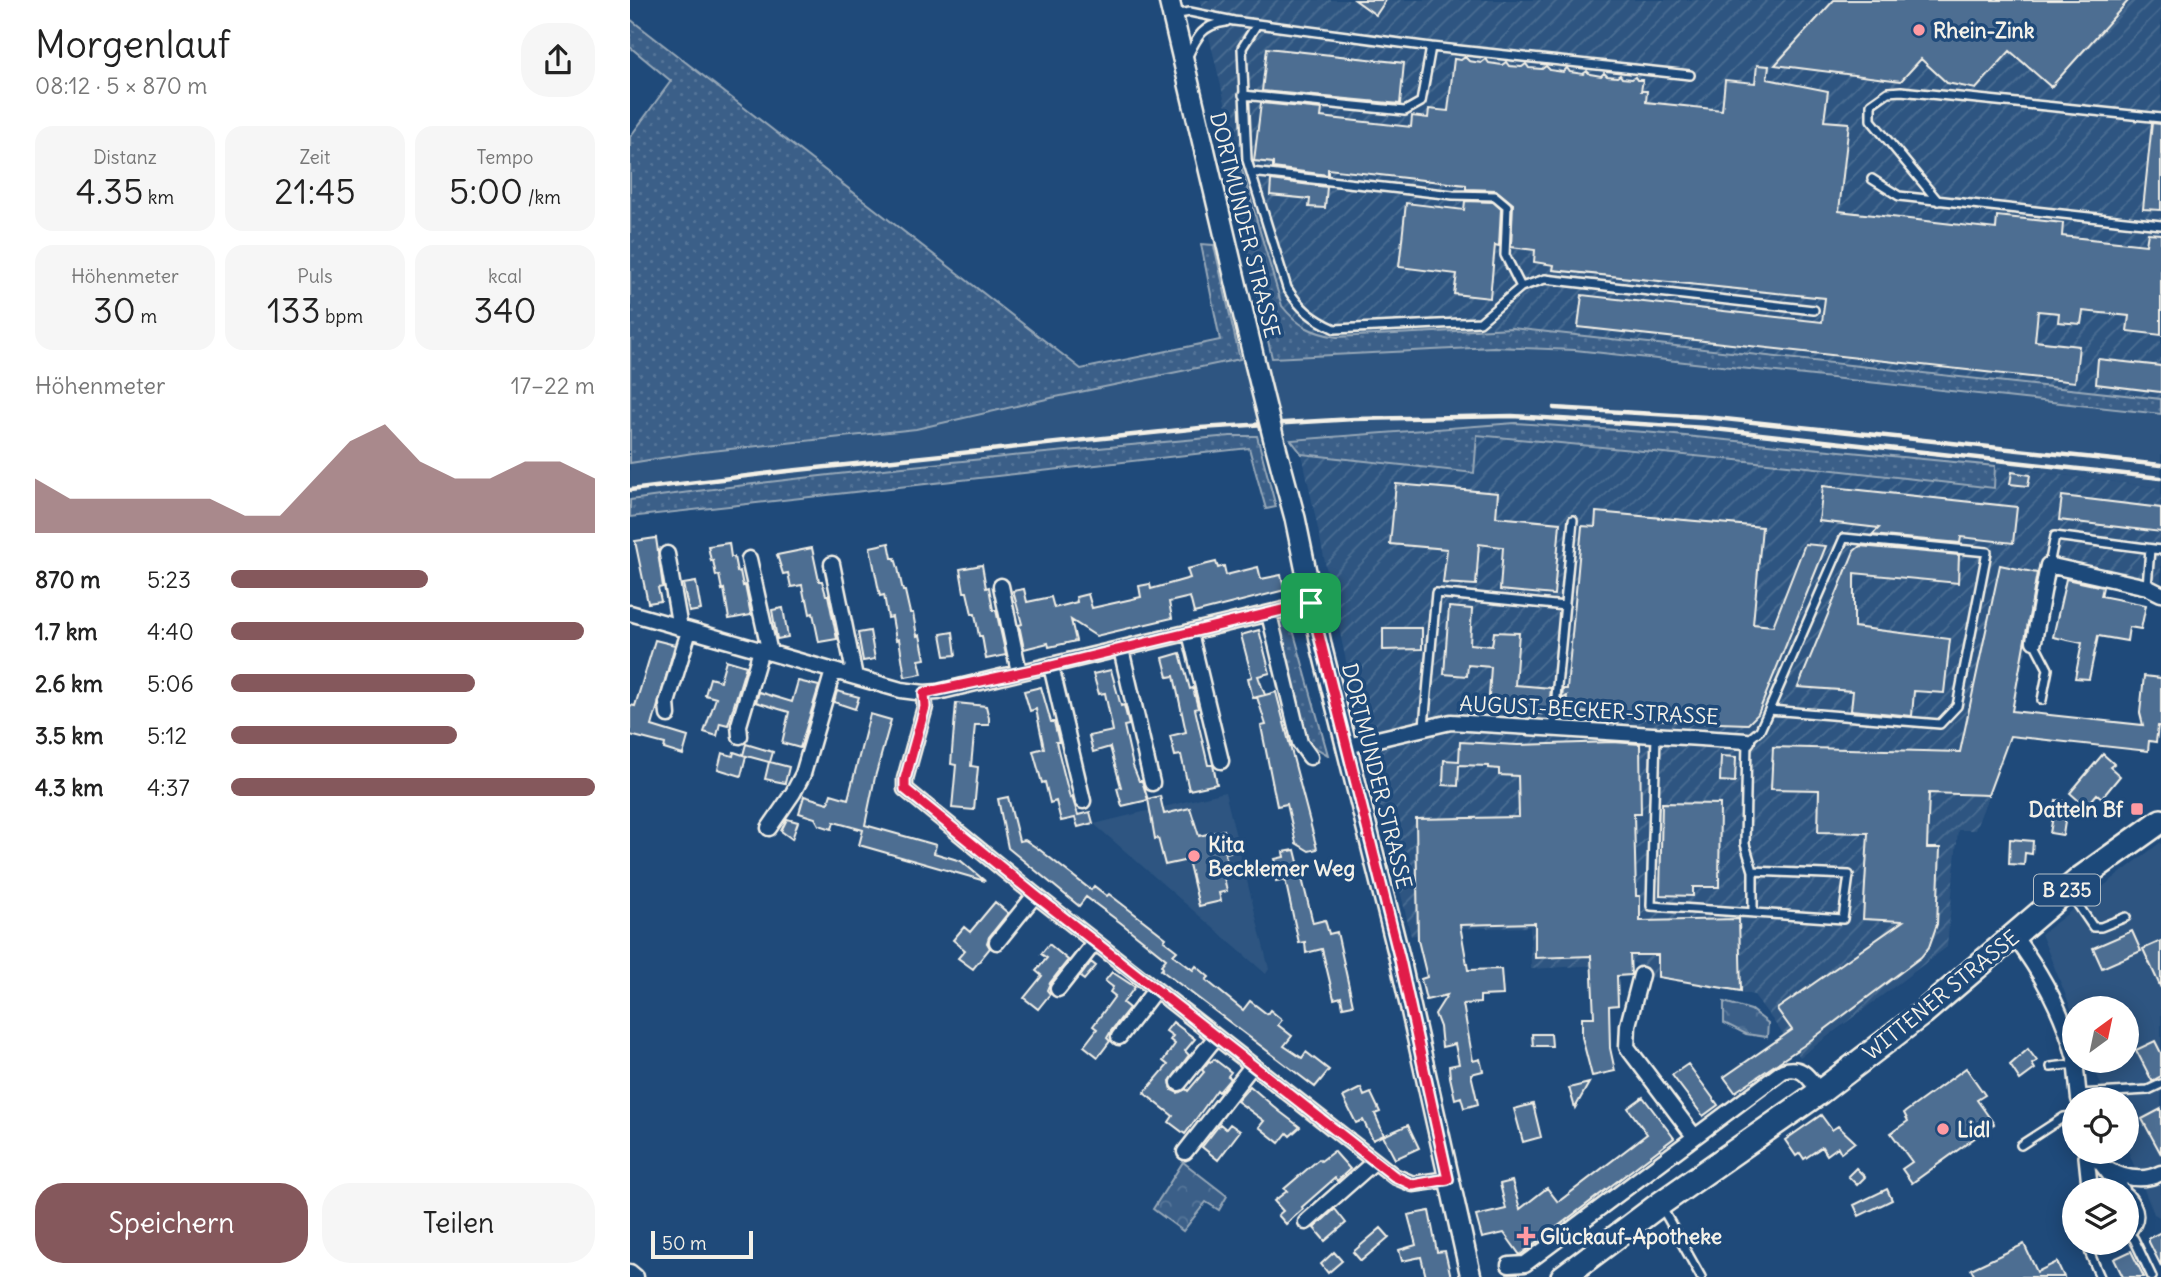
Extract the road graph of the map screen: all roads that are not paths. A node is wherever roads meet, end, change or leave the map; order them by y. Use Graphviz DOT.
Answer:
graph roads {
  1 [pos="1170,8"];
  2 [pos="1234,21"];
  3 [pos="1257,24"];
  4 [pos="1431,47"];
  5 [pos="1184,67"];
  6 [pos="1690,75"];
  7 [pos="1242,95"];
  8 [pos="2161,118"];
  9 [pos="1251,172"];
  10 [pos="1872,179"];
  11 [pos="1938,201"];
  12 [pos="2161,225"];
  13 [pos="1521,286"];
  14 [pos="1814,310"];
  15 [pos="1573,520"];
  16 [pos="2150,549"];
  17 [pos="2161,550"];
  18 [pos="667,554"];
  19 [pos="749,559"];
  20 [pos="832,564"];
  21 [pos="2048,565"];
  22 [pos="1001,586"];
  23 [pos="2147,587"];
  24 [pos="2161,594"];
  25 [pos="1311,603"];
  26 [pos="1565,606"];
  27 [pos="630,613"];
  28 [pos="1269,614"];
  29 [pos="684,629"];
  30 [pos="1190,633"];
  31 [pos="2034,641"];
  32 [pos="1121,649"];
  33 [pos="765,652"];
  34 [pos="1051,666"];
  35 [pos="832,671"];
  36 [pos="1019,673"];
  37 [pos="855,677"];
  38 [pos="924,693"];
  39 [pos="2042,700"];
  40 [pos="1769,710"];
  41 [pos="668,715"];
  42 [pos="1423,726"];
  43 [pos="1553,728"];
  44 [pos="1656,735"];
  45 [pos="740,736"];
  46 [pos="1747,740"];
  47 [pos="1346,746"];
  48 [pos="1310,757"];
  49 [pos="1221,761"];
  50 [pos="1152,783"];
  51 [pos="1083,801"];
  52 [pos="2161,821"];
  53 [pos="769,828"];
  54 [pos="1753,871"];
  55 [pos="2068,890"];
  56 [pos="1035,895"];
  57 [pos="1753,913"];
  58 [pos="2126,917"];
  59 [pos="2014,936"];
  60 [pos="997,942"];
  61 [pos="1095,942"];
  62 [pos="1641,975"];
  63 [pos="1058,989"];
  64 [pos="1155,990"];
  65 [pos="2062,1022"];
  66 [pos="1119,1037"];
  67 [pos="1216,1037"];
  68 [pos="2062,1064"];
  69 [pos="1252,1066"];
  70 [pos="2051,1067"];
  71 [pos="1179,1083"];
  72 [pos="2161,1083"];
  73 [pos="2139,1091"];
  74 [pos="1820,1092"];
  75 [pos="2062,1118"];
  76 [pos="1694,1136"];
  77 [pos="2021,1145"];
  78 [pos="1185,1152"];
  79 [pos="1374,1162"];
  80 [pos="2102,1164"];
  81 [pos="2105,1168"];
  82 [pos="2161,1173"];
  83 [pos="2113,1178"];
  84 [pos="1448,1179"];
  85 [pos="1660,1204"];
  86 [pos="1306,1222"];
  87 [pos="2139,1250"];
  88 [pos="2090,1255"];
  89 [pos="1509,1265"];
  90 [pos="630,1272"];
  91 [pos="636,1277"];
  92 [pos="1471,1277"];
  93 [pos="1563,1277"];
  94 [pos="1701,1277"];
  95 [pos="2100,1277"];
  96 [pos="2152,1277"];
  1 -- 2 [label="lane"];
  1 -- 5 [label="main road, DORTMUNDER STRASSE"];
  2 -- 3 [label="lane"];
  2 -- 5 [label="lane"];
  3 -- 4 [label="lane"];
  3 -- 7 [label="lane"];
  4 -- 6 [label="lane"];
  4 -- 7 [label="lane"];
  5 -- 25 [label="main road, DORTMUNDER STRASSE, bridge"];
  7 -- 9 [label="lane"];
  8 -- 11 [label="lane"];
  9 -- 13 [label="lane"];
  9 -- 13 [label="lane"];
  10 -- 11 [label="lane"];
  11 -- 12 [label="lane"];
  13 -- 14 [label="lane"];
  15 -- 26 [label="lane"];
  16 -- 17 [label="lane"];
  16 -- 21 [label="lane"];
  16 -- 23 [label="lane"];
  18 -- 29 [label="street"];
  19 -- 33 [label="street"];
  20 -- 37 [label="street"];
  21 -- 23 [label="street"];
  21 -- 31 [label="street"];
  22 -- 36 [label="street"];
  23 -- 24 [label="street"];
  25 -- 28 [label="street"];
  25 -- 47 [label="main road, DORTMUNDER STRASSE"];
  26 -- 42 [label="lane"];
  26 -- 43 [label="lane"];
  27 -- 29 [label="street"];
  28 -- 30 [label="street"];
  28 -- 48 [label="street"];
  29 -- 33 [label="street"];
  29 -- 41 [label="street"];
  30 -- 32 [label="street"];
  30 -- 49 [label="street"];
  31 -- 39 [label="lane"];
  32 -- 34 [label="street"];
  32 -- 50 [label="street"];
  33 -- 35 [label="street"];
  33 -- 45 [label="street"];
  34 -- 36 [label="street"];
  34 -- 51 [label="street"];
  35 -- 37 [label="street"];
  35 -- 53 [label="street"];
  36 -- 38 [label="street"];
  37 -- 38 [label="street"];
  38 -- 56 [label="street"];
  40 -- 40 [label="lane"];
  40 -- 46 [label="lane"];
  42 -- 43 [label="street, AUGUST-BECKER-STRASSE"];
  42 -- 47 [label="street, AUGUST-BECKER-STRASSE"];
  43 -- 44 [label="street, AUGUST-BECKER-STRASSE"];
  44 -- 46 [label="street, AUGUST-BECKER-STRASSE"];
  44 -- 57 [label="lane"];
  46 -- 54 [label="lane"];
  47 -- 84 [label="main road, DORTMUNDER STRASSE"];
  52 -- 55 [label="main road, WITTENER STRASSE / B 235"];
  54 -- 57 [label="lane"];
  54 -- 57 [label="lane"];
  55 -- 58 [label="lane"];
  55 -- 59 [label="main road, WITTENER STRASSE / B 235"];
  56 -- 60 [label="street"];
  56 -- 61 [label="street"];
  59 -- 65 [label="street"];
  59 -- 74 [label="main road, WITTENER STRASSE / B 235"];
  61 -- 63 [label="street"];
  61 -- 64 [label="street"];
  62 -- 76 [label="street"];
  64 -- 66 [label="street"];
  64 -- 67 [label="street"];
  67 -- 69 [label="street"];
  67 -- 71 [label="street"];
  68 -- 70 [label="lane"];
  69 -- 78 [label="street"];
  69 -- 79 [label="street"];
  72 -- 73 [label="lane"];
  74 -- 76 [label="street"];
  74 -- 85 [label="main road, WITTENER STRASSE / B 235"];
  75 -- 77 [label="lane"];
  76 -- 89 [label="street"];
  79 -- 84 [label="street"];
  79 -- 86 [label="street"];
  80 -- 81 [label="street"];
  81 -- 82 [label="street"];
  81 -- 83 [label="street"];
  84 -- 92 [label="main road, DORTMUNDER STRASSE"];
  85 -- 93 [label="main road, WITTENER STRASSE / B 235"];
  85 -- 94 [label="lane"];
  87 -- 96 [label="lane"];
  88 -- 95 [label="lane"];
  90 -- 91 [label="street"];
}
